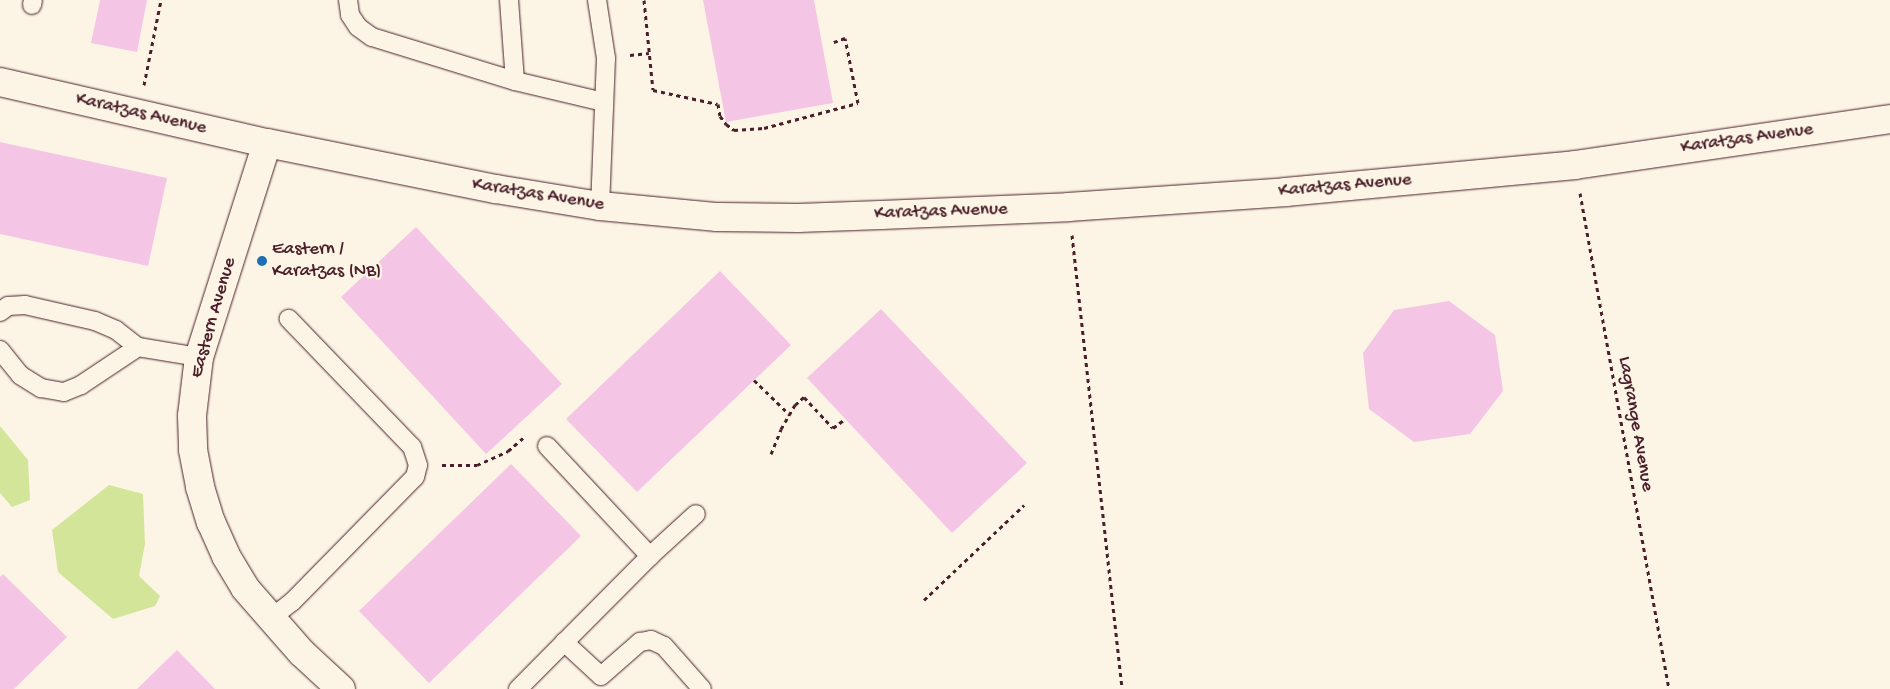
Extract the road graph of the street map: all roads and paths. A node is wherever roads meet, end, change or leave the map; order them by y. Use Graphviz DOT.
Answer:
graph roads {
  1 [pos="161,0"];
  2 [pos="348,0"];
  3 [pos="509,0"];
  4 [pos="597,0"];
  5 [pos="644,0"];
  6 [pos="834,42"];
  7 [pos="515,80"];
  8 [pos="0,82"];
  9 [pos="143,91"];
  10 [pos="604,102"];
  11 [pos="1890,118"];
  12 [pos="266,143"];
  13 [pos="1575,165"];
  14 [pos="600,206"];
  15 [pos="1068,207"];
  16 [pos="0,312"];
  17 [pos="289,319"];
  18 [pos="138,347"];
  19 [pos="0,350"];
  20 [pos="199,357"];
  21 [pos="754,380"];
  22 [pos="790,415"];
  23 [pos="845,419"];
  24 [pos="547,446"];
  25 [pos="770,454"];
  26 [pos="418,465"];
  27 [pos="1024,505"];
  28 [pos="696,514"];
  29 [pos="650,556"];
  30 [pos="924,600"];
  31 [pos="270,619"];
  32 [pos="564,642"];
  33 [pos="600,682"];
  34 [pos="342,689"];
  35 [pos="518,689"];
  36 [pos="702,689"];
  37 [pos="1122,689"];
  38 [pos="1669,689"];
  1 -- 9 [label="path"];
  2 -- 7 [label="lane"];
  3 -- 7 [label="lane"];
  4 -- 10 [label="lane"];
  5 -- 6 [label="path"];
  7 -- 10 [label="lane"];
  8 -- 12 [label="street, Karatzas Avenue"];
  10 -- 14 [label="lane"];
  11 -- 13 [label="street, Karatzas Avenue"];
  12 -- 14 [label="street, Karatzas Avenue"];
  12 -- 20 [label="street, Eastern Avenue"];
  13 -- 15 [label="street, Karatzas Avenue"];
  13 -- 38 [label="path, Lagrange Avenue"];
  14 -- 15 [label="street, Karatzas Avenue"];
  15 -- 37 [label="path"];
  16 -- 18 [label="lane"];
  17 -- 26 [label="lane"];
  18 -- 19 [label="lane"];
  18 -- 20 [label="lane"];
  20 -- 31 [label="street, Eastern Avenue"];
  21 -- 22 [label="path"];
  22 -- 23 [label="path"];
  22 -- 25 [label="path"];
  24 -- 26 [label="path"];
  24 -- 29 [label="lane"];
  26 -- 31 [label="lane"];
  27 -- 30 [label="path"];
  28 -- 29 [label="lane"];
  29 -- 32 [label="lane"];
  31 -- 34 [label="street, Eastern Avenue"];
  32 -- 33 [label="lane"];
  32 -- 35 [label="lane"];
  33 -- 36 [label="lane"];
}
